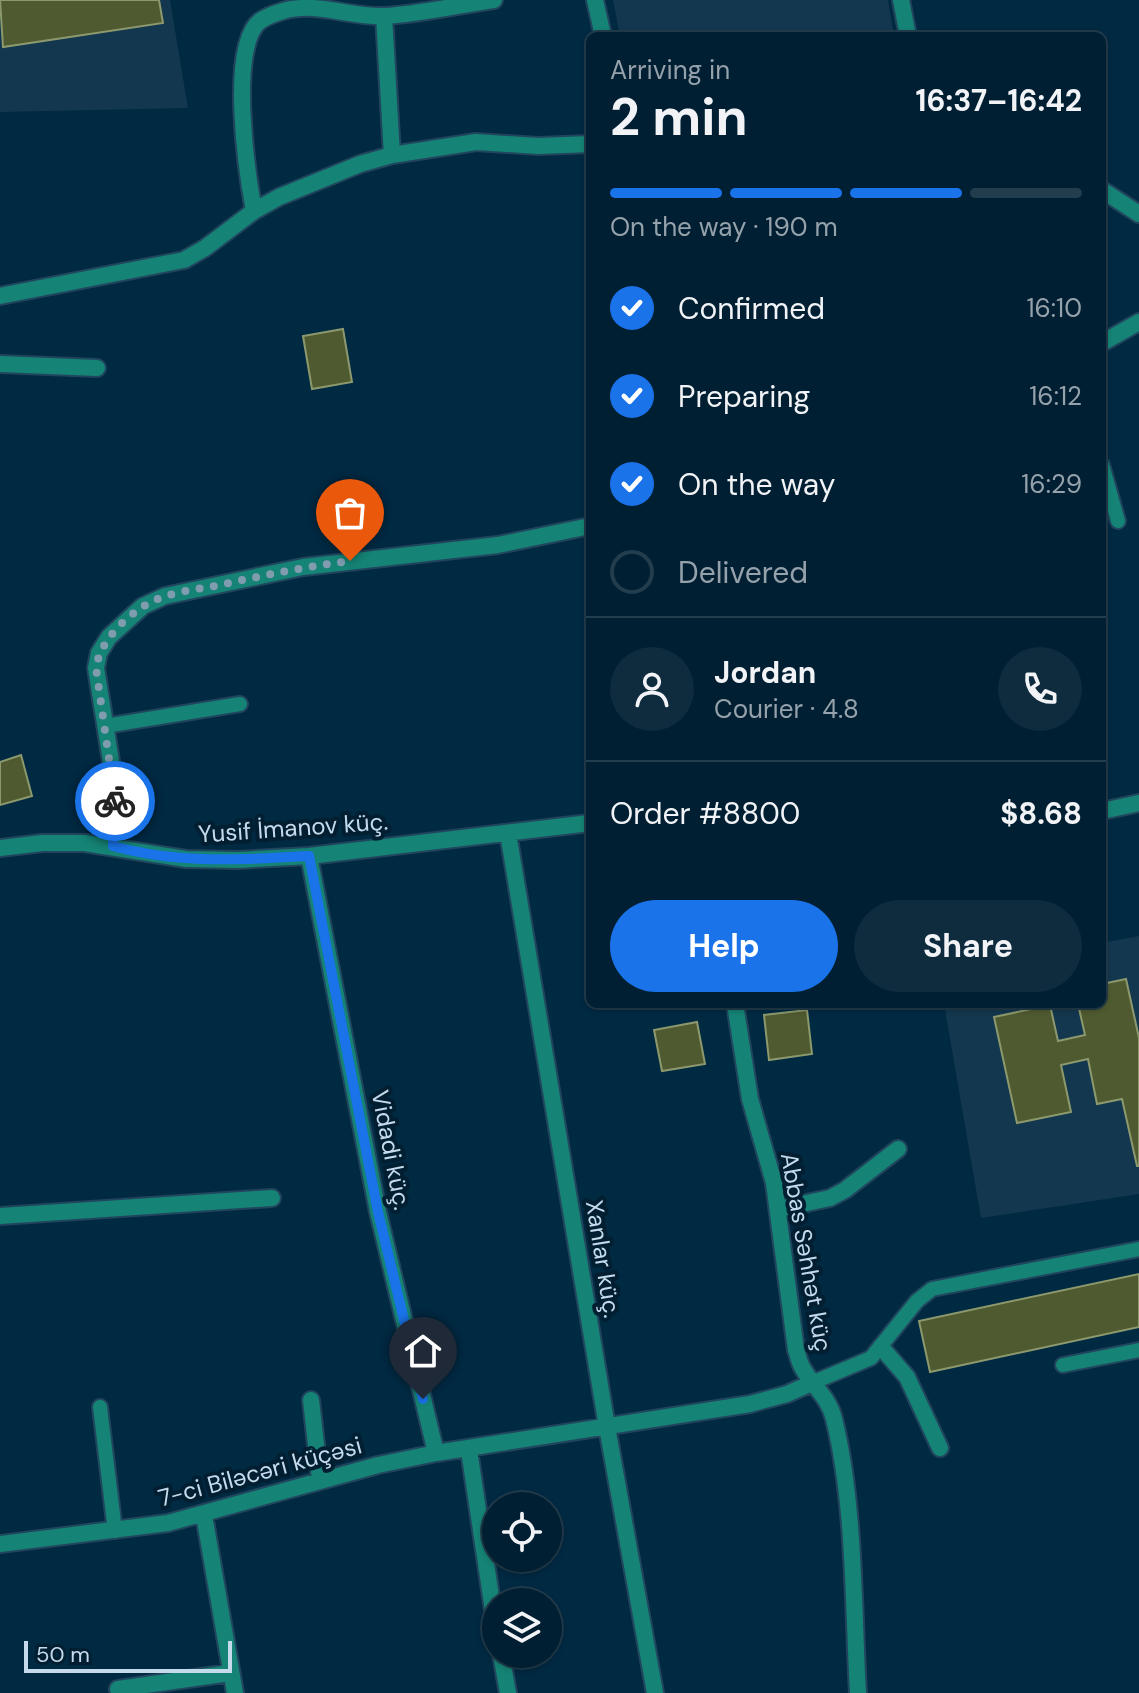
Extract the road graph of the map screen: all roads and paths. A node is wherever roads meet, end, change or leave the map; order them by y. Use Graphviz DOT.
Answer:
graph roads {
  1 [pos="494,0"];
  2 [pos="595,0"];
  3 [pos="901,0"];
  4 [pos="384,16"];
  5 [pos="602,32"];
  6 [pos="907,32"];
  7 [pos="586,144"];
  8 [pos="392,155"];
  9 [pos="1106,193"];
  10 [pos="254,211"];
  11 [pos="1139,214"];
  12 [pos="0,296"];
  13 [pos="1139,322"];
  14 [pos="1106,341"];
  15 [pos="0,364"];
  16 [pos="97,368"];
  17 [pos="1106,479"];
  18 [pos="1118,521"];
  19 [pos="586,527"];
  20 [pos="240,704"];
  21 [pos="105,726"];
  22 [pos="1139,803"];
  23 [pos="1106,810"];
  24 [pos="586,823"];
  25 [pos="508,833"];
  26 [pos="113,846"];
  27 [pos="0,848"];
  28 [pos="309,856"];
  29 [pos="736,1008"];
  30 [pos="898,1149"];
  31 [pos="272,1198"];
  32 [pos="779,1209"];
  33 [pos="0,1216"];
  34 [pos="1139,1249"];
  35 [pos="881,1347"];
  36 [pos="1139,1350"];
  37 [pos="1063,1365"];
  38 [pos="814,1382"];
  39 [pos="311,1400"];
  40 [pos="100,1407"];
  41 [pos="607,1427"];
  42 [pos="940,1448"];
  43 [pos="469,1450"];
  44 [pos="436,1453"];
  45 [pos="320,1480"];
  46 [pos="204,1515"];
  47 [pos="115,1531"];
  48 [pos="0,1544"];
  49 [pos="490,1588"];
  50 [pos="504,1668"];
  51 [pos="230,1673"];
  52 [pos="118,1689"];
  53 [pos="235,1693"];
  54 [pos="508,1693"];
  55 [pos="655,1693"];
  56 [pos="858,1693"];
  1 -- 4 [label="street"];
  2 -- 5 [label="street"];
  3 -- 6 [label="street"];
  4 -- 8 [label="street"];
  4 -- 10 [label="street"];
  7 -- 8 [label="street"];
  8 -- 10 [label="street"];
  9 -- 11 [label="street"];
  10 -- 12 [label="street"];
  13 -- 14 [label="street"];
  15 -- 16 [label="street"];
  17 -- 18 [label="lane"];
  19 -- 21 [label="street"];
  20 -- 21 [label="lane"];
  21 -- 26 [label="street"];
  22 -- 23 [label="street"];
  24 -- 25 [label="street, Yusif İmanov küç."];
  25 -- 28 [label="street, Yusif İmanov küç."];
  25 -- 41 [label="street, Xanlar küç."];
  26 -- 27 [label="street, Yusif İmanov küç."];
  26 -- 28 [label="street, Yusif İmanov küç."];
  28 -- 44 [label="street, Vidadi küç."];
  29 -- 32 [label="street, Abbas Səhhət küç"];
  30 -- 32 [label="street"];
  31 -- 33 [label="street"];
  32 -- 38 [label="street, Abbas Səhhət küç"];
  34 -- 35 [label="lane"];
  35 -- 38 [label="lane"];
  35 -- 42 [label="street"];
  36 -- 37 [label="lane"];
  38 -- 41 [label="street, 7-ci Biləcəri küçəsi"];
  38 -- 56 [label="street, Abbas Səhhət küç"];
  39 -- 45 [label="street"];
  40 -- 47 [label="lane"];
  41 -- 43 [label="street, 7-ci Biləcəri küçəsi"];
  41 -- 55 [label="street, Xanlar küç."];
  43 -- 44 [label="street, 7-ci Biləcəri küçəsi"];
  43 -- 49 [label="street"];
  44 -- 45 [label="street, 7-ci Biləcəri küçəsi"];
  45 -- 46 [label="street, 7-ci Biləcəri küçəsi"];
  46 -- 47 [label="street, 7-ci Biləcəri küçəsi"];
  46 -- 51 [label="street"];
  47 -- 48 [label="street, 7-ci Biləcəri küçəsi"];
  50 -- 54 [label="street"];
  51 -- 52 [label="street"];
  51 -- 53 [label="street"];
}
